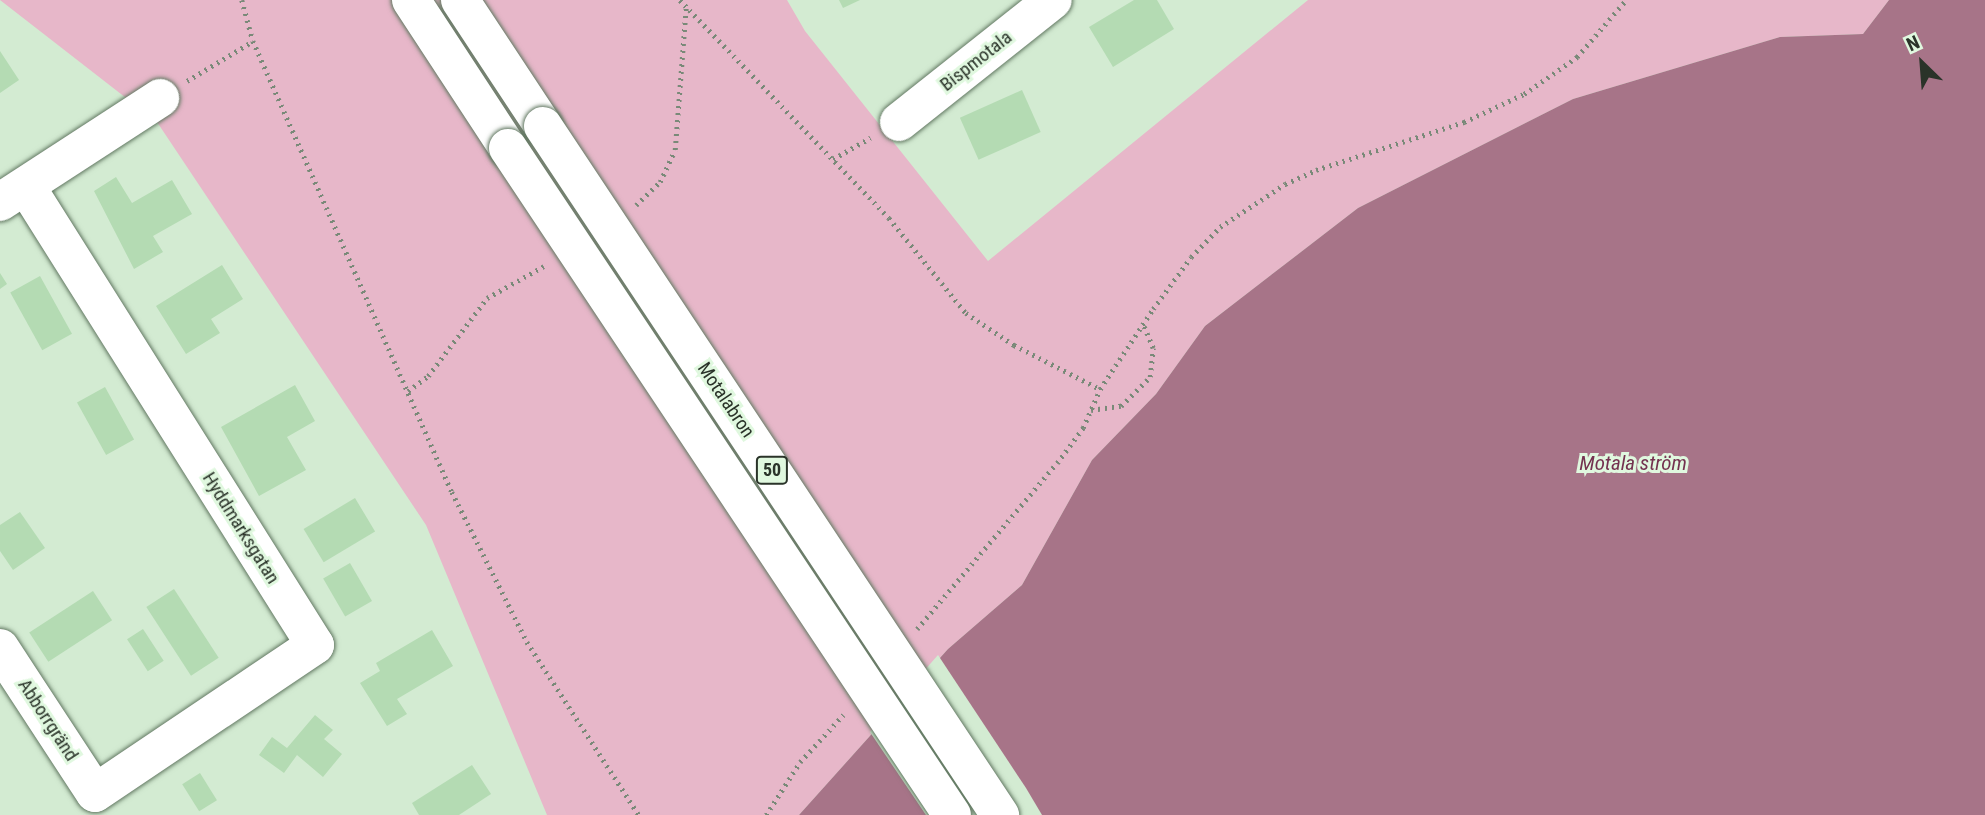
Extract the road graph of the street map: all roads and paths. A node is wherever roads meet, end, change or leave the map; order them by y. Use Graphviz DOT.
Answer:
graph roads {
  1 [pos="242,0"];
  2 [pos="411,0"];
  3 [pos="460,0"];
  4 [pos="680,0"];
  5 [pos="1053,0"];
  6 [pos="1626,0"];
  7 [pos="253,41"];
  8 [pos="160,98"];
  9 [pos="899,122"];
  10 [pos="833,159"];
  11 [pos="13,194"];
  12 [pos="1143,325"];
  13 [pos="1100,389"];
  14 [pos="1091,410"];
  15 [pos="912,635"];
  16 [pos="0,648"];
  17 [pos="850,707"];
  18 [pos="95,793"];
  19 [pos="639,815"];
  20 [pos="766,815"];
  21 [pos="952,815"];
  22 [pos="1000,815"];
  1 -- 7 [label="path"];
  2 -- 21 [label="main road, 50, bridge"];
  3 -- 22 [label="main road, Motalabron / 50, bridge"];
  4 -- 10 [label="path"];
  5 -- 9 [label="main road, Bispmotala"];
  6 -- 12 [label="path"];
  7 -- 8 [label="path"];
  7 -- 19 [label="path"];
  8 -- 11 [label="main road, Hyddmarksgatan"];
  9 -- 10 [label="path"];
  10 -- 13 [label="path"];
  11 -- 18 [label="main road, Hyddmarksgatan"];
  12 -- 13 [label="path"];
  12 -- 14 [label="path"];
  13 -- 14 [label="path"];
  14 -- 15 [label="path"];
  16 -- 18 [label="main road, Abborrgränd"];
  17 -- 20 [label="path"];
}
